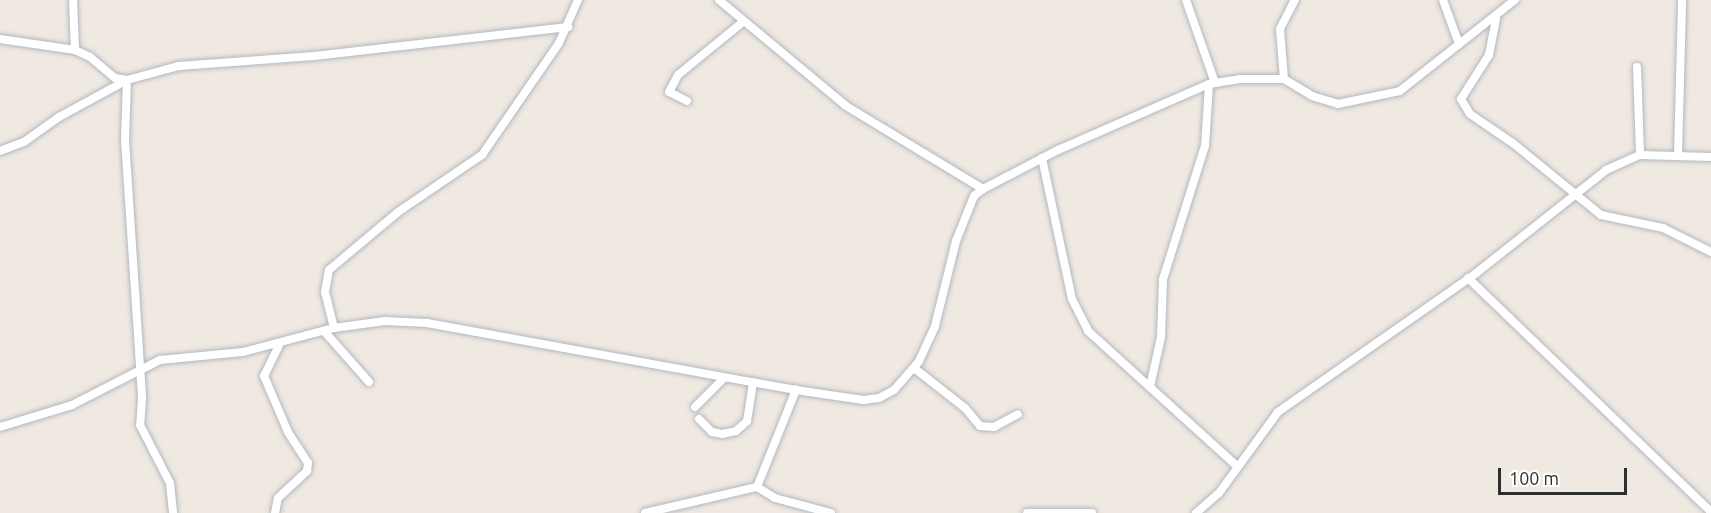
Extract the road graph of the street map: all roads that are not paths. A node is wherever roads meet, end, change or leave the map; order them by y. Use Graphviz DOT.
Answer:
graph roads {
  1 [pos="73,0"];
  2 [pos="578,0"];
  3 [pos="719,0"];
  4 [pos="1186,0"];
  5 [pos="1295,0"];
  6 [pos="1443,0"];
  7 [pos="1515,0"];
  8 [pos="1682,0"];
  9 [pos="1496,19"];
  10 [pos="744,21"];
  11 [pos="568,27"];
  12 [pos="0,39"];
  13 [pos="1460,44"];
  14 [pos="75,50"];
  15 [pos="1637,67"];
  16 [pos="1284,79"];
  17 [pos="127,80"];
  18 [pos="1212,83"];
  19 [pos="687,101"];
  20 [pos="0,151"];
  21 [pos="1640,155"];
  22 [pos="1678,156"];
  23 [pos="1711,157"];
  24 [pos="1042,158"];
  25 [pos="983,189"];
  26 [pos="1577,197"];
  27 [pos="1711,252"];
  28 [pos="1468,278"];
  29 [pos="334,328"];
  30 [pos="324,331"];
  31 [pos="279,345"];
  32 [pos="914,368"];
  33 [pos="140,370"];
  34 [pos="724,378"];
  35 [pos="369,382"];
  36 [pos="753,382"];
  37 [pos="1150,387"];
  38 [pos="796,390"];
  39 [pos="695,407"];
  40 [pos="1018,414"];
  41 [pos="699,419"];
  42 [pos="0,428"];
  43 [pos="1237,466"];
  44 [pos="757,487"];
  45 [pos="1711,512"];
  46 [pos="173,513"];
  47 [pos="275,513"];
  48 [pos="645,513"];
  49 [pos="831,513"];
  50 [pos="1027,513"];
  51 [pos="1092,513"];
  52 [pos="1196,513"];
  1 -- 14 [label="street"];
  2 -- 11 [label="street"];
  3 -- 10 [label="street"];
  4 -- 18 [label="street"];
  5 -- 16 [label="street"];
  6 -- 13 [label="street"];
  7 -- 9 [label="street"];
  8 -- 22 [label="street"];
  9 -- 13 [label="street"];
  9 -- 26 [label="street"];
  10 -- 19 [label="street"];
  10 -- 25 [label="street"];
  11 -- 17 [label="street"];
  11 -- 29 [label="street"];
  12 -- 14 [label="street"];
  13 -- 16 [label="street"];
  14 -- 17 [label="street"];
  15 -- 21 [label="street"];
  16 -- 18 [label="street"];
  17 -- 20 [label="street"];
  17 -- 33 [label="street"];
  18 -- 24 [label="street"];
  18 -- 37 [label="street"];
  21 -- 22 [label="street"];
  21 -- 26 [label="street"];
  22 -- 23 [label="street"];
  24 -- 25 [label="street"];
  24 -- 37 [label="street"];
  25 -- 32 [label="street"];
  26 -- 27 [label="street"];
  26 -- 28 [label="street"];
  28 -- 43 [label="street"];
  28 -- 45 [label="street"];
  29 -- 30 [label="street"];
  29 -- 34 [label="street"];
  30 -- 31 [label="street"];
  30 -- 35 [label="street"];
  31 -- 33 [label="street"];
  31 -- 47 [label="street"];
  32 -- 38 [label="street"];
  32 -- 40 [label="street"];
  33 -- 42 [label="street"];
  33 -- 46 [label="street"];
  34 -- 36 [label="street"];
  34 -- 39 [label="street"];
  36 -- 38 [label="street"];
  36 -- 41 [label="street"];
  37 -- 43 [label="street"];
  38 -- 44 [label="street"];
  43 -- 52 [label="street"];
  44 -- 48 [label="street"];
  44 -- 49 [label="street"];
  50 -- 51 [label="street"];
}
